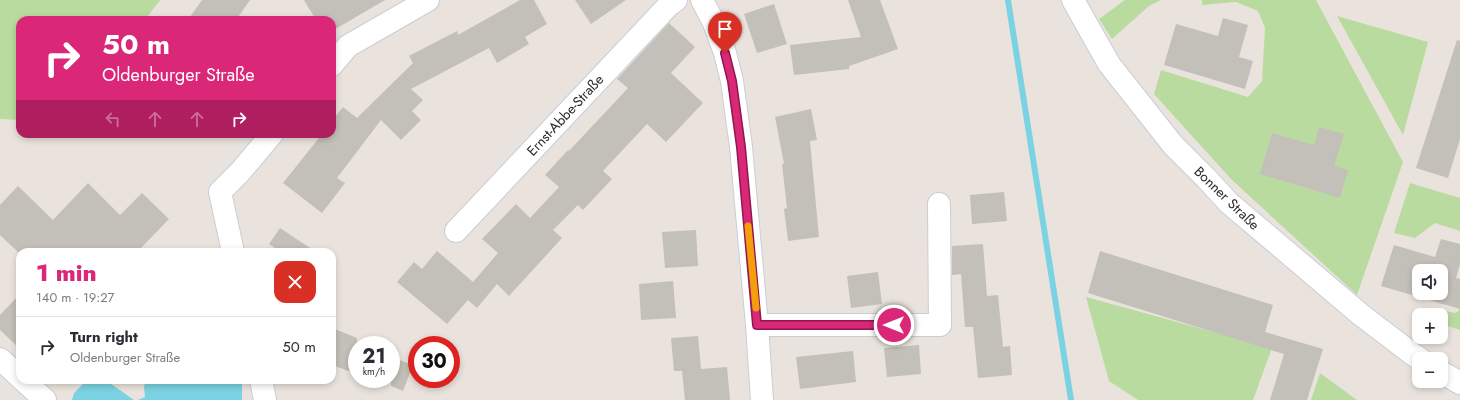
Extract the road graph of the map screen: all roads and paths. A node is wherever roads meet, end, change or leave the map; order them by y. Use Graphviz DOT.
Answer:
graph roads {
  1 [pos="428,0"];
  2 [pos="676,0"];
  3 [pos="702,0"];
  4 [pos="1073,0"];
  5 [pos="336,60"];
  6 [pos="269,138"];
  7 [pos="939,204"];
  8 [pos="456,230"];
  9 [pos="232,248"];
  10 [pos="757,325"];
  11 [pos="1412,354"];
  12 [pos="0,359"];
  13 [pos="16,373"];
  14 [pos="1448,376"];
  15 [pos="1460,383"];
  16 [pos="27,384"];
  17 [pos="262,384"];
  18 [pos="44,400"];
  19 [pos="265,400"];
  20 [pos="762,400"];
  1 -- 5 [label="street"];
  2 -- 8 [label="street, Ernst-Abbe-Straße"];
  3 -- 10 [label="street"];
  4 -- 11 [label="street, Bonner Straße"];
  6 -- 9 [label="street"];
  7 -- 10 [label="street"];
  10 -- 20 [label="street"];
  12 -- 13 [label="street"];
  14 -- 15 [label="street"];
  16 -- 18 [label="street"];
  17 -- 19 [label="street"];
}
